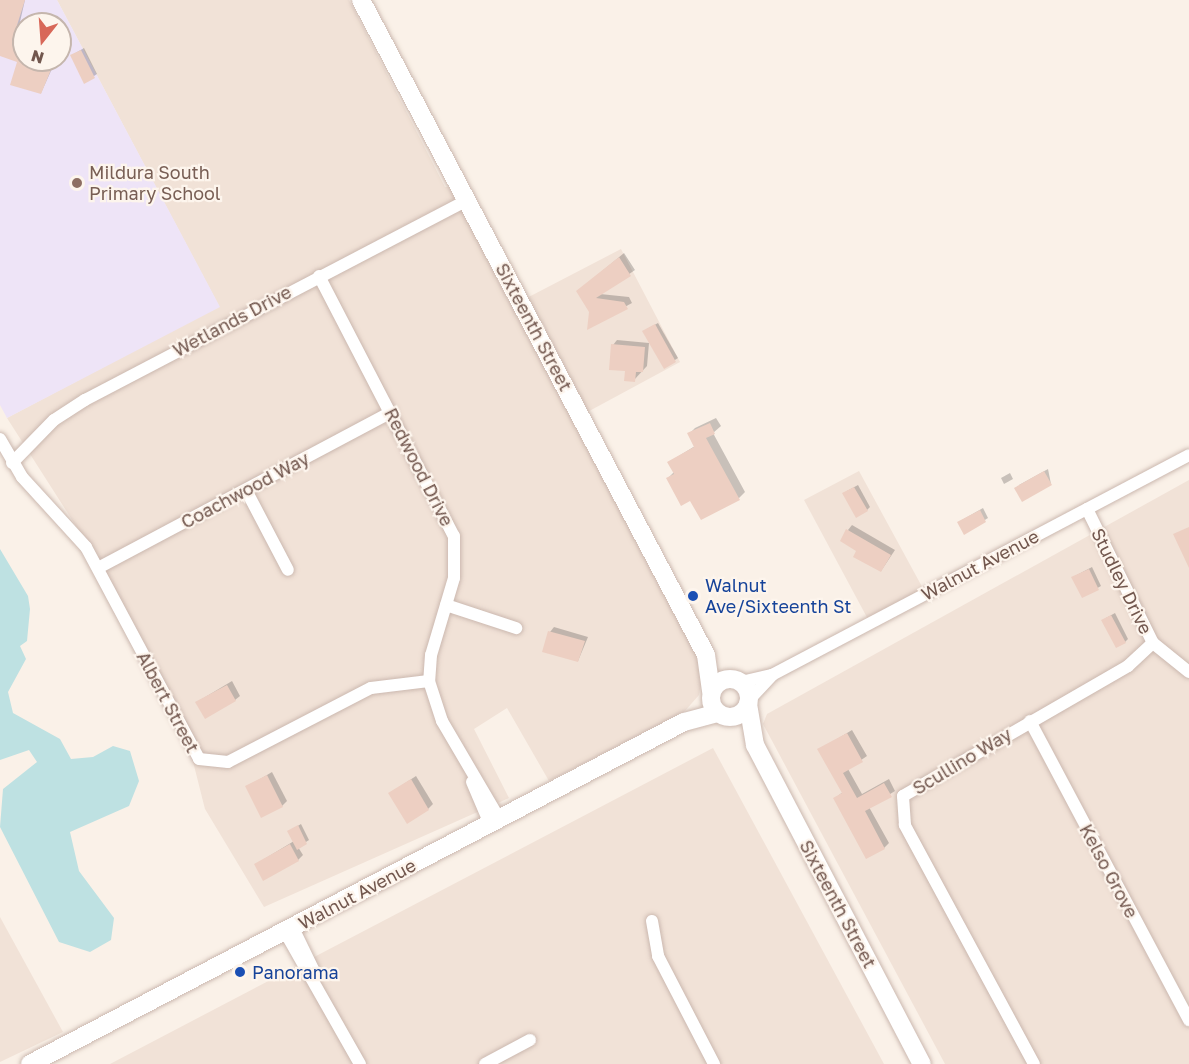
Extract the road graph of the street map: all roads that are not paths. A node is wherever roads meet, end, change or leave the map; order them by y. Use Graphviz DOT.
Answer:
graph roads {
  1 [pos="361,0"];
  2 [pos="467,200"];
  3 [pos="319,276"];
  4 [pos="391,412"];
  5 [pos="0,439"];
  6 [pos="1189,455"];
  7 [pos="12,464"];
  8 [pos="246,490"];
  9 [pos="1087,509"];
  10 [pos="98,568"];
  11 [pos="288,570"];
  12 [pos="446,605"];
  13 [pos="516,628"];
  14 [pos="1153,643"];
  15 [pos="706,655"];
  16 [pos="1189,672"];
  17 [pos="772,675"];
  18 [pos="736,680"];
  19 [pos="429,681"];
  20 [pos="711,693"];
  21 [pos="748,702"];
  22 [pos="723,715"];
  23 [pos="1030,721"];
  24 [pos="684,722"];
  25 [pos="755,745"];
  26 [pos="495,821"];
  27 [pos="652,921"];
  28 [pos="289,930"];
  29 [pos="1189,1020"];
  30 [pos="530,1040"];
  31 [pos="30,1064"];
  32 [pos="360,1064"];
  33 [pos="484,1064"];
  34 [pos="714,1064"];
  35 [pos="922,1064"];
  36 [pos="1034,1064"];
  1 -- 2 [label="street, Sixteenth Street"];
  2 -- 3 [label="street, Wetlands Drive"];
  2 -- 15 [label="street, Sixteenth Street"];
  3 -- 4 [label="street, Redwood Drive"];
  3 -- 7 [label="street, Wetlands Drive"];
  4 -- 8 [label="street, Coachwood Way"];
  4 -- 12 [label="street, Redwood Drive"];
  5 -- 7 [label="street, Albert Street"];
  6 -- 9 [label="street, Walnut Avenue"];
  7 -- 10 [label="street, Albert Street"];
  8 -- 10 [label="street, Coachwood Way"];
  8 -- 11 [label="street"];
  9 -- 14 [label="street, Studley Drive"];
  9 -- 17 [label="street, Walnut Avenue"];
  10 -- 19 [label="street, Albert Street"];
  12 -- 13 [label="street"];
  12 -- 19 [label="street, Redwood Drive"];
  14 -- 16 [label="street, Studley Drive"];
  14 -- 23 [label="street, Scullino Way"];
  15 -- 18 [label="street, Sixteenth Street"];
  15 -- 20 [label="street, Sixteenth Street"];
  17 -- 18 [label="street, Walnut Avenue"];
  17 -- 21 [label="street, Walnut Avenue"];
  18 -- 20 [label="street, Walnut Avenue"];
  18 -- 21 [label="street, Sixteenth Street"];
  19 -- 26 [label="street, Redwood Drive"];
  20 -- 22 [label="street, Sixteenth Street"];
  20 -- 24 [label="street, Walnut Avenue"];
  21 -- 22 [label="street, Walnut Avenue"];
  21 -- 25 [label="street, Sixteenth Street"];
  22 -- 24 [label="street, Walnut Avenue"];
  22 -- 25 [label="street, Sixteenth Street"];
  23 -- 29 [label="street, Kelso Grove"];
  23 -- 36 [label="street, Scullino Way"];
  24 -- 26 [label="street, Walnut Avenue"];
  25 -- 35 [label="street, Sixteenth Street"];
  26 -- 28 [label="street, Walnut Avenue"];
  27 -- 34 [label="street"];
  28 -- 31 [label="street, Walnut Avenue"];
  28 -- 32 [label="street"];
  30 -- 33 [label="street"];
}
